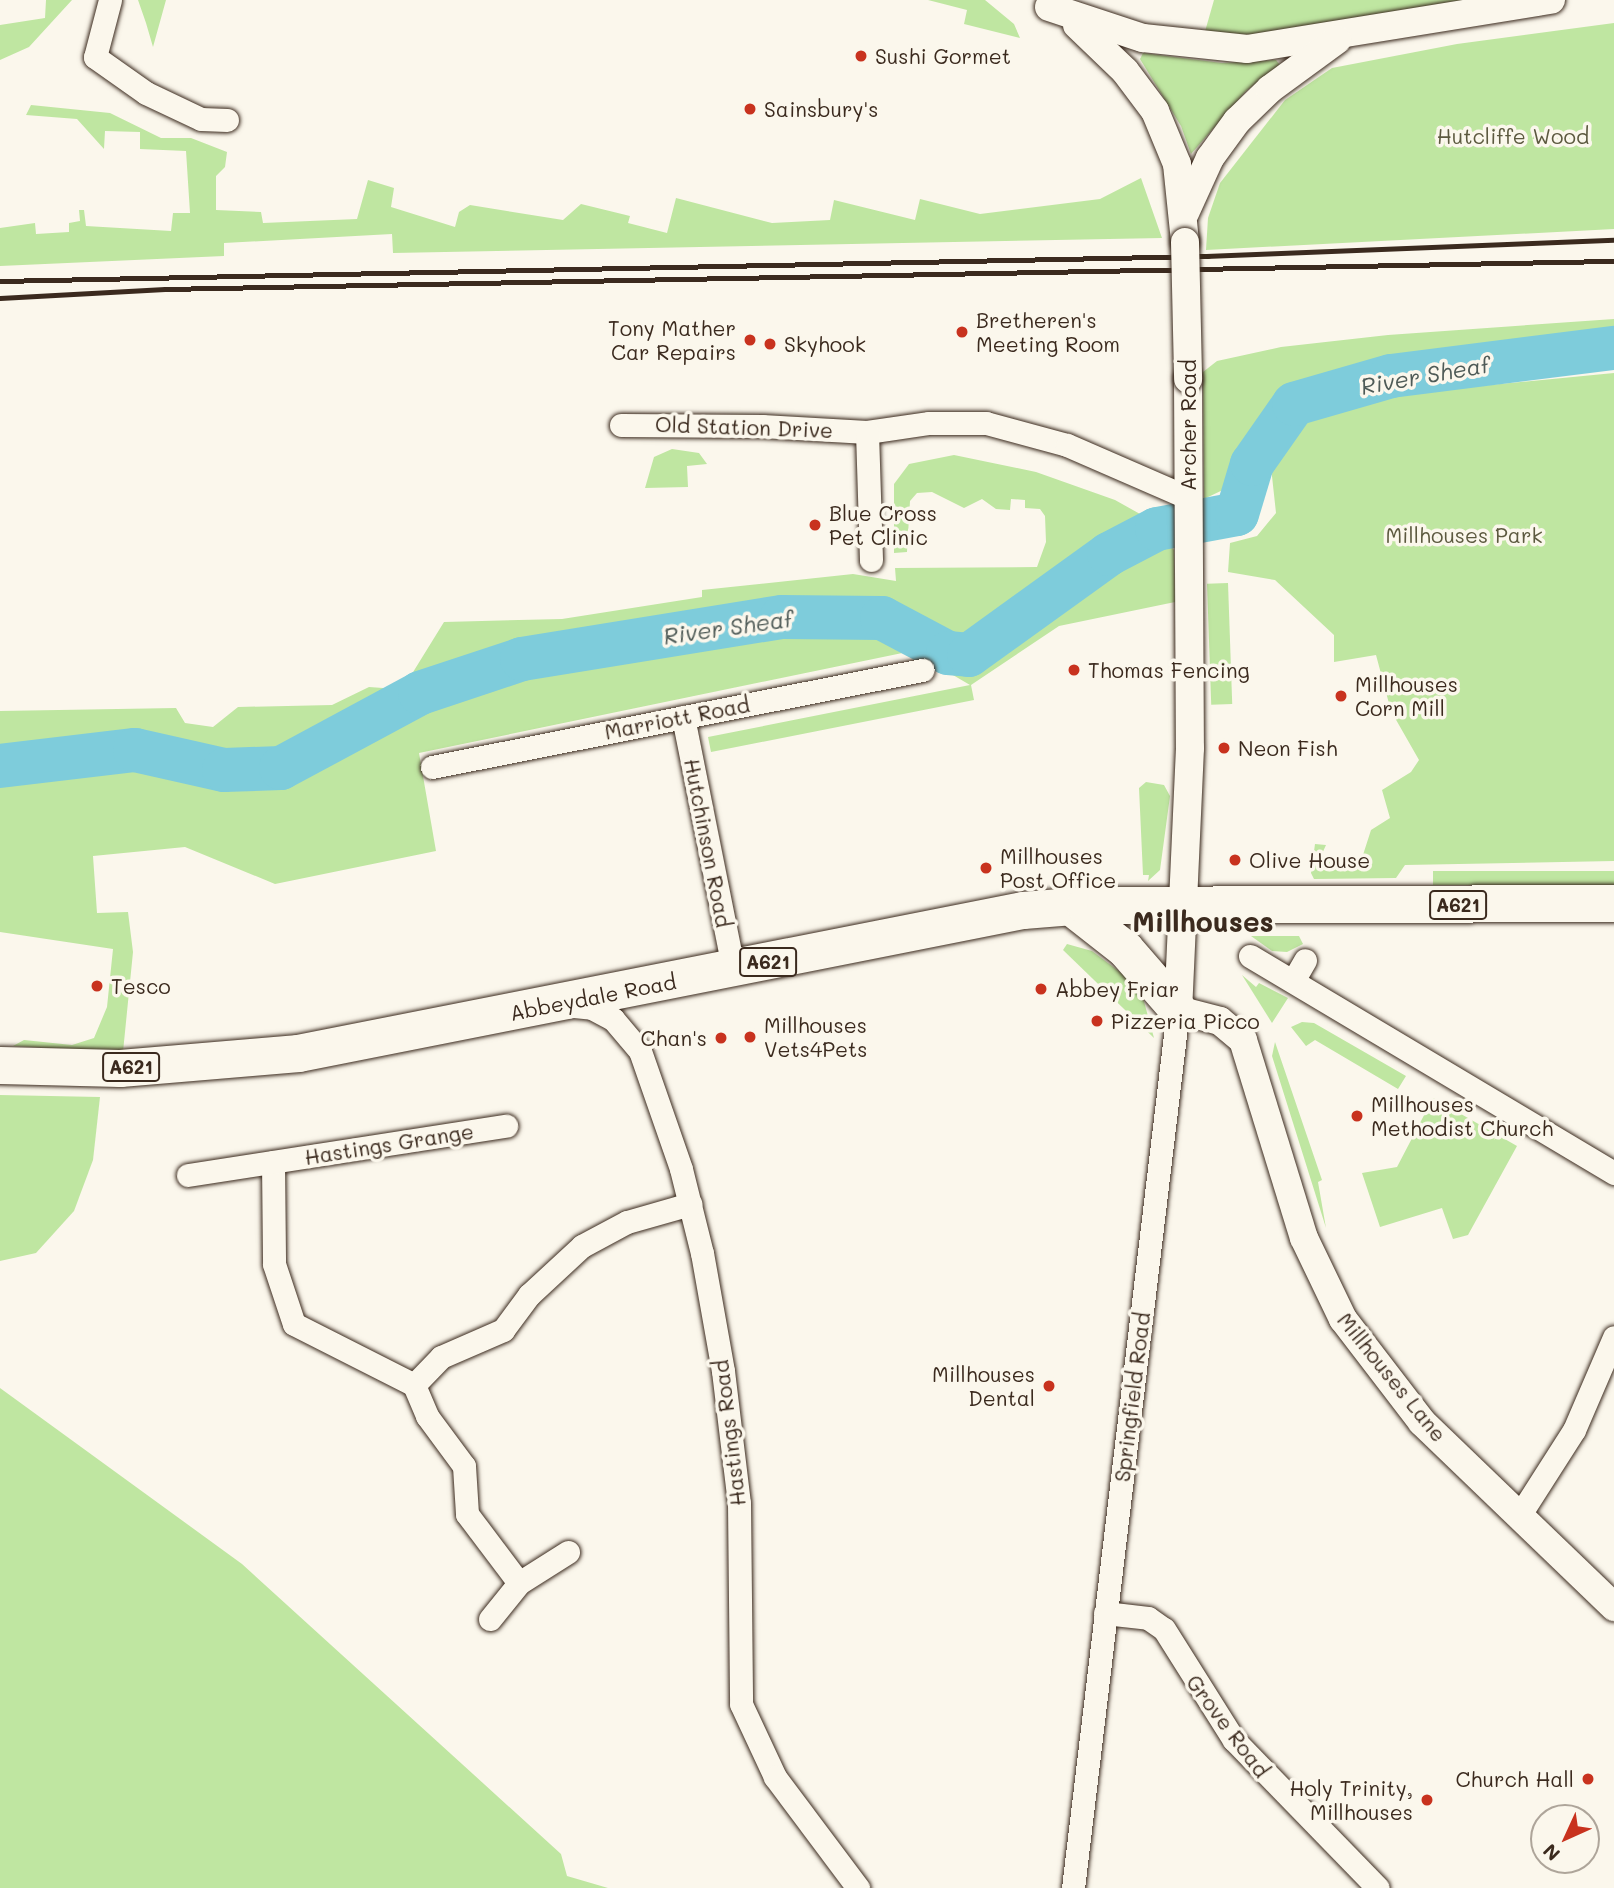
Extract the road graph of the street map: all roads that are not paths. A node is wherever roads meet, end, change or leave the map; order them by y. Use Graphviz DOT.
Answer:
graph roads {
  1 [pos="110,0"];
  2 [pos="1551,0"];
  3 [pos="1044,4"];
  4 [pos="1350,32"];
  5 [pos="227,120"];
  6 [pos="1184,229"];
  7 [pos="621,425"];
  8 [pos="867,432"];
  9 [pos="1189,506"];
  10 [pos="870,560"];
  11 [pos="922,670"];
  12 [pos="683,717"];
  13 [pos="432,767"];
  14 [pos="1614,903"];
  15 [pos="1070,906"];
  16 [pos="1182,906"];
  17 [pos="1250,956"];
  18 [pos="1305,960"];
  19 [pos="733,968"];
  20 [pos="1293,981"];
  21 [pos="562,1004"];
  22 [pos="1178,1010"];
  23 [pos="0,1065"];
  24 [pos="506,1126"];
  25 [pos="272,1162"];
  26 [pos="1614,1173"];
  27 [pos="188,1175"];
  28 [pos="690,1204"];
  29 [pos="1614,1337"];
  30 [pos="414,1384"];
  31 [pos="1518,1516"];
  32 [pos="568,1552"];
  33 [pos="519,1583"];
  34 [pos="1614,1607"];
  35 [pos="1105,1613"];
  36 [pos="490,1619"];
  37 [pos="858,1888"];
  38 [pos="1073,1888"];
  39 [pos="1378,1888"];
  1 -- 5 [label="street"];
  2 -- 4 [label="street"];
  3 -- 4 [label="street"];
  3 -- 6 [label="street, Archer Road"];
  4 -- 6 [label="street"];
  6 -- 9 [label="street, Archer Road, bridge"];
  7 -- 8 [label="street, Old Station Drive"];
  8 -- 9 [label="street, Old Station Drive"];
  8 -- 10 [label="street"];
  9 -- 16 [label="street, Archer Road"];
  11 -- 12 [label="street, Marriott Road"];
  12 -- 13 [label="street, Marriott Road"];
  12 -- 19 [label="street, Hutchinson Road"];
  14 -- 16 [label="main road, A621"];
  15 -- 16 [label="main road, Abbeydale Road / A621"];
  15 -- 19 [label="main road, Abbeydale Road / A621"];
  15 -- 22 [label="main road"];
  16 -- 22 [label="street, Springfield Road"];
  17 -- 20 [label="street"];
  18 -- 20 [label="street"];
  19 -- 21 [label="main road, Abbeydale Road / A621"];
  20 -- 26 [label="street"];
  21 -- 23 [label="main road, Abbeydale Road / A621"];
  21 -- 28 [label="street, Hastings Road"];
  22 -- 31 [label="street, Millhouses Lane"];
  22 -- 35 [label="street, Springfield Road"];
  24 -- 25 [label="street, Hastings Grange"];
  25 -- 27 [label="street, Hastings Grange"];
  25 -- 30 [label="street"];
  28 -- 30 [label="street"];
  28 -- 37 [label="street, Hastings Road"];
  29 -- 31 [label="street"];
  30 -- 33 [label="street"];
  31 -- 34 [label="street, Millhouses Lane"];
  32 -- 33 [label="street"];
  33 -- 36 [label="street"];
  35 -- 38 [label="street, Springfield Road"];
  35 -- 39 [label="street, Grove Road"];
}
